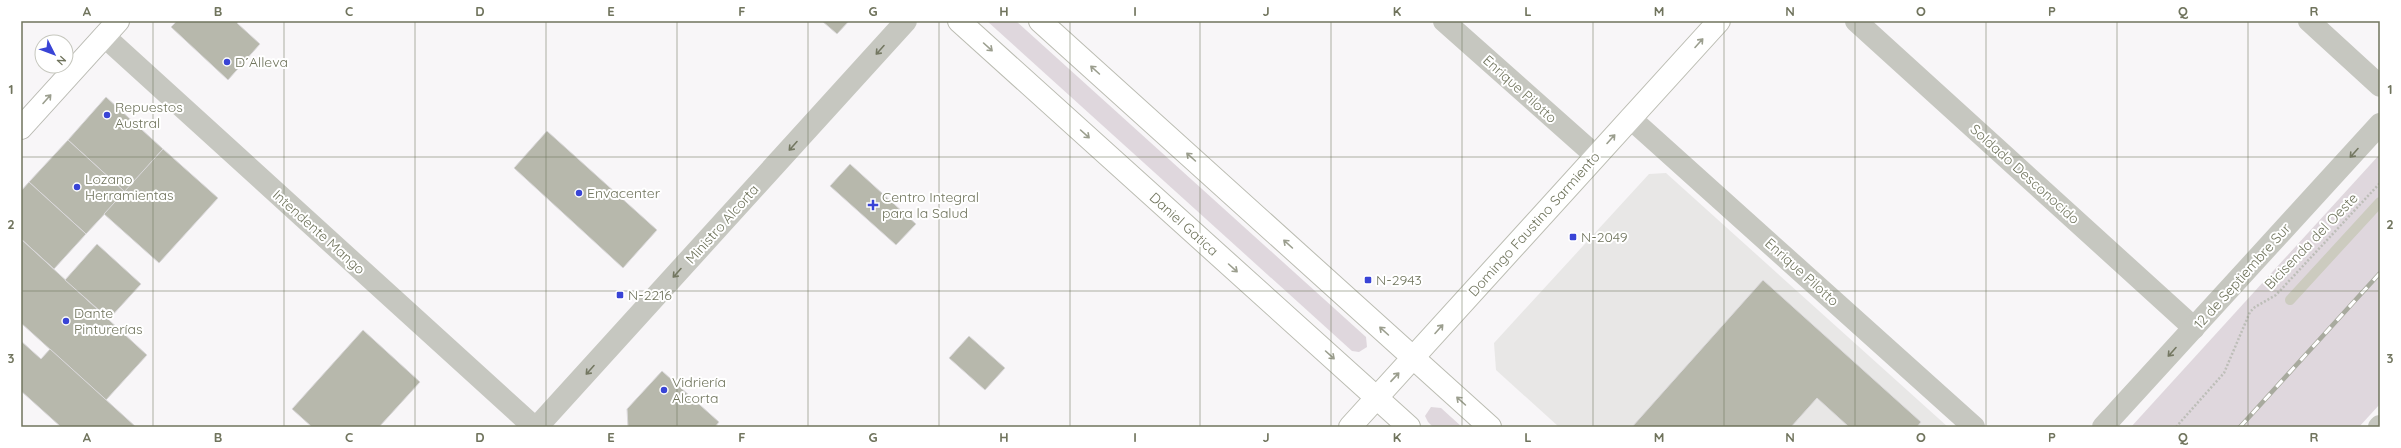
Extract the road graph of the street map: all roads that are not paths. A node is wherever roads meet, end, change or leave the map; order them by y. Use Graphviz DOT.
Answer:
graph roads {
  1 [pos="906,21"];
  2 [pos="959,21"];
  3 [pos="1040,21"];
  4 [pos="1444,21"];
  5 [pos="1719,21"];
  6 [pos="1856,21"];
  7 [pos="2309,21"];
  8 [pos="111,29"];
  9 [pos="2380,86"];
  10 [pos="1630,118"];
  11 [pos="2380,124"];
  12 [pos="21,128"];
  13 [pos="1596,156"];
  14 [pos="2194,328"];
  15 [pos="1413,358"];
  16 [pos="1376,397"];
  17 [pos="536,427"];
  18 [pos="1350,427"];
  19 [pos="1409,427"];
  20 [pos="1490,427"];
  21 [pos="1974,427"];
  22 [pos="2103,427"];
  1 -- 17 [label="street, Ministro Alcorta, one-way"];
  2 -- 16 [label="main road, Daniel Gatica, one-way"];
  15 -- 3 [label="main road, one-way"];
  4 -- 13 [label="street, Enrique Pilotto"];
  10 -- 5 [label="main road, Domingo Faustino Sarmiento, one-way"];
  6 -- 14 [label="street, Soldado Desconocido"];
  7 -- 9 [label="street"];
  12 -- 8 [label="main road, one-way"];
  8 -- 17 [label="street, Intendente Mango"];
  13 -- 10 [label="main road, Domingo Faustino Sarmiento, one-way"];
  10 -- 21 [label="street, Enrique Pilotto"];
  11 -- 14 [label="street, 12 de Septiembre Sur, one-way"];
  15 -- 13 [label="main road, Domingo Faustino Sarmiento, one-way"];
  14 -- 22 [label="street, 12 de Septiembre Sur, one-way"];
  16 -- 15 [label="main road, Domingo Faustino Sarmiento, one-way"];
  20 -- 15 [label="main road, one-way"];
  16 -- 18 [label="main road, Domingo Faustino Sarmiento"];
  16 -- 19 [label="main road, Daniel Gatica"];
}
